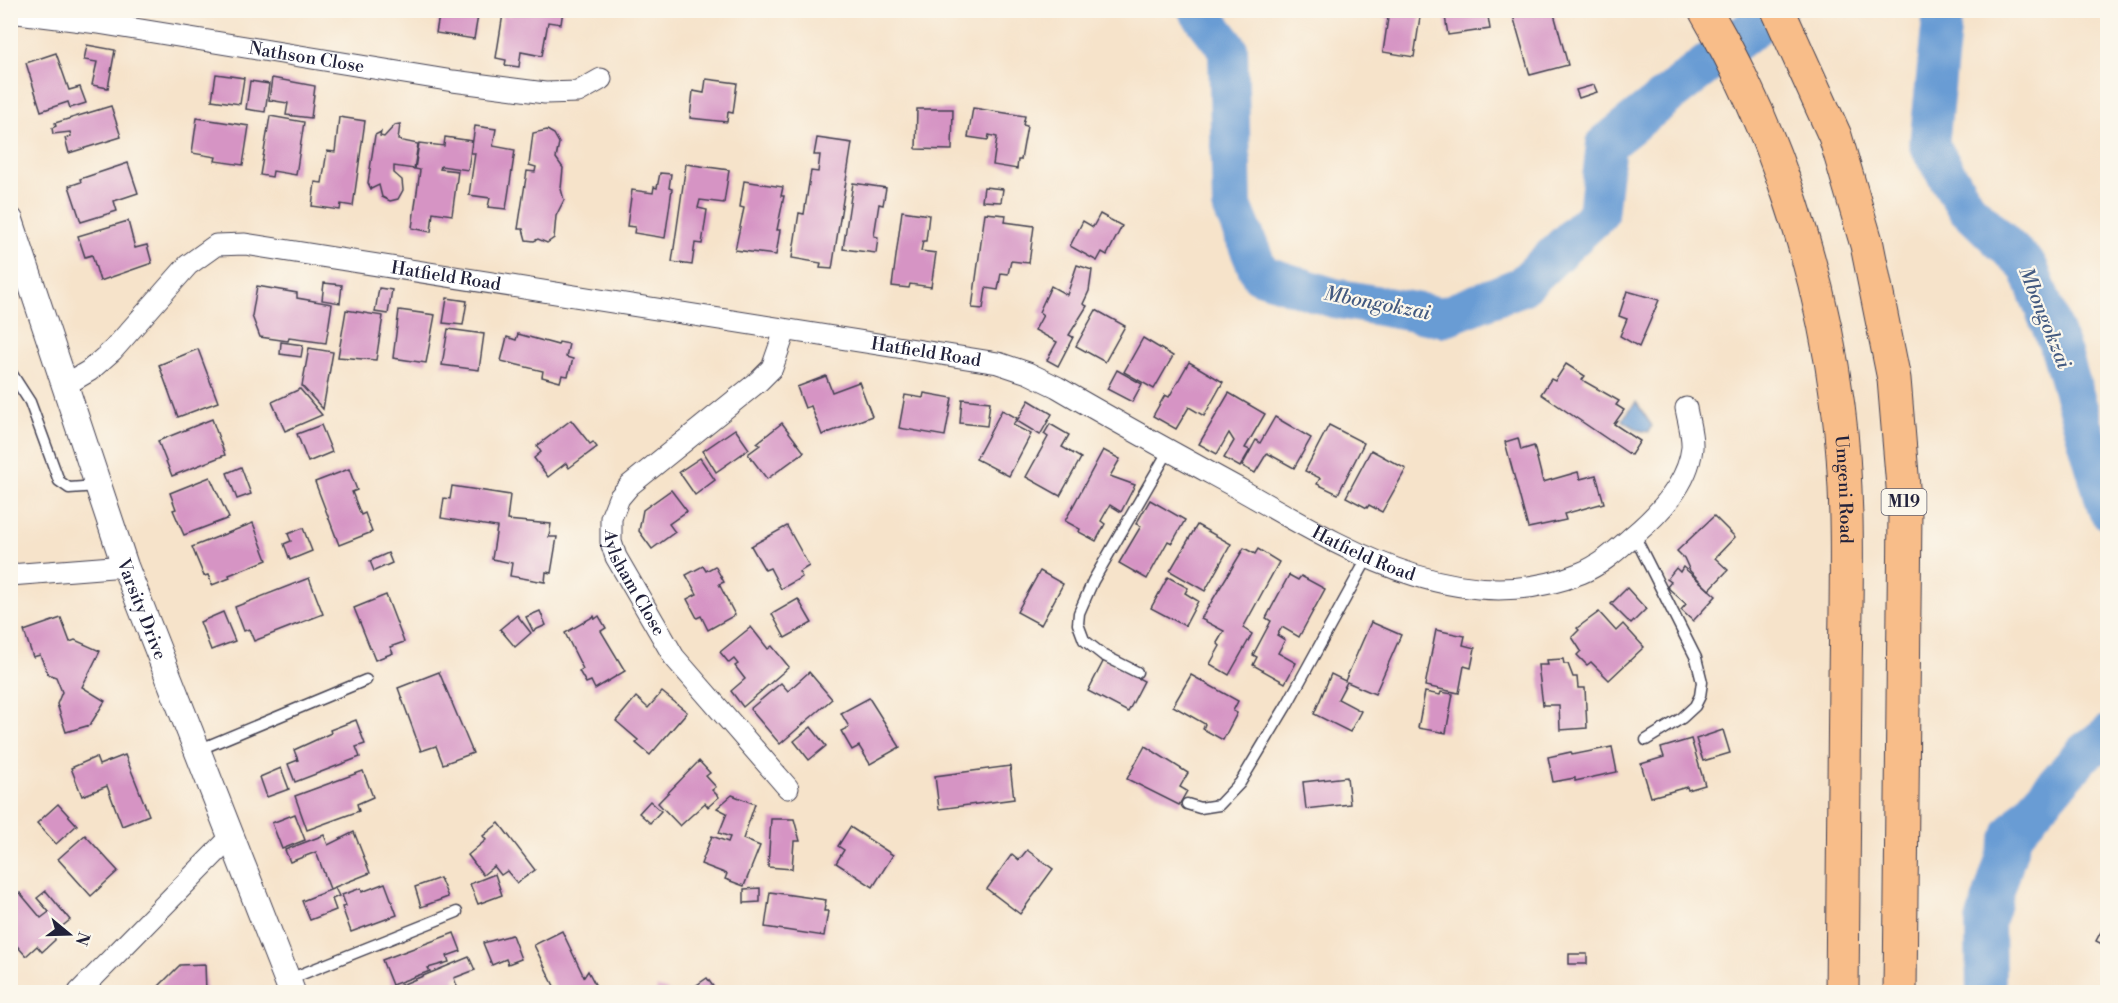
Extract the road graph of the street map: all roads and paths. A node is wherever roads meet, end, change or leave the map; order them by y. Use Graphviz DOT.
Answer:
graph roads {
  1 [pos="10,12"];
  2 [pos="98,17"];
  3 [pos="1783,20"];
  4 [pos="1720,37"];
  5 [pos="601,79"];
  6 [pos="10,220"];
  7 [pos="785,331"];
  8 [pos="10,371"];
  9 [pos="65,385"];
  10 [pos="1686,408"];
  11 [pos="1169,450"];
  12 [pos="99,486"];
  13 [pos="1634,535"];
  14 [pos="1368,557"];
  15 [pos="125,566"];
  16 [pos="10,575"];
  17 [pos="1137,672"];
  18 [pos="366,680"];
  19 [pos="1646,740"];
  20 [pos="198,750"];
  21 [pos="789,788"];
  22 [pos="1187,804"];
  23 [pos="232,836"];
  24 [pos="457,912"];
  25 [pos="289,986"];
  26 [pos="79,993"];
  27 [pos="1842,993"];
  28 [pos="1900,993"];
  1 -- 2 [label="street, Nathson Close"];
  2 -- 5 [label="street, Nathson Close"];
  3 -- 28 [label="highway, M19"];
  4 -- 27 [label="highway, Umgeni Road"];
  6 -- 9 [label="street, Varsity Drive"];
  7 -- 9 [label="street, Hatfield Road"];
  7 -- 11 [label="street, Hatfield Road"];
  7 -- 21 [label="street, Aylsham Close"];
  8 -- 12 [label="lane"];
  9 -- 12 [label="street, Varsity Drive"];
  10 -- 13 [label="street, Hatfield Road"];
  11 -- 14 [label="street, Hatfield Road"];
  11 -- 17 [label="lane"];
  12 -- 15 [label="street, Varsity Drive"];
  13 -- 14 [label="street, Hatfield Road"];
  13 -- 19 [label="lane"];
  14 -- 22 [label="lane"];
  15 -- 16 [label="street"];
  15 -- 20 [label="street, Varsity Drive"];
  18 -- 20 [label="lane"];
  20 -- 23 [label="street, Varsity Drive"];
  23 -- 25 [label="street, Varsity Drive"];
  23 -- 26 [label="street"];
  24 -- 25 [label="lane"];
}
